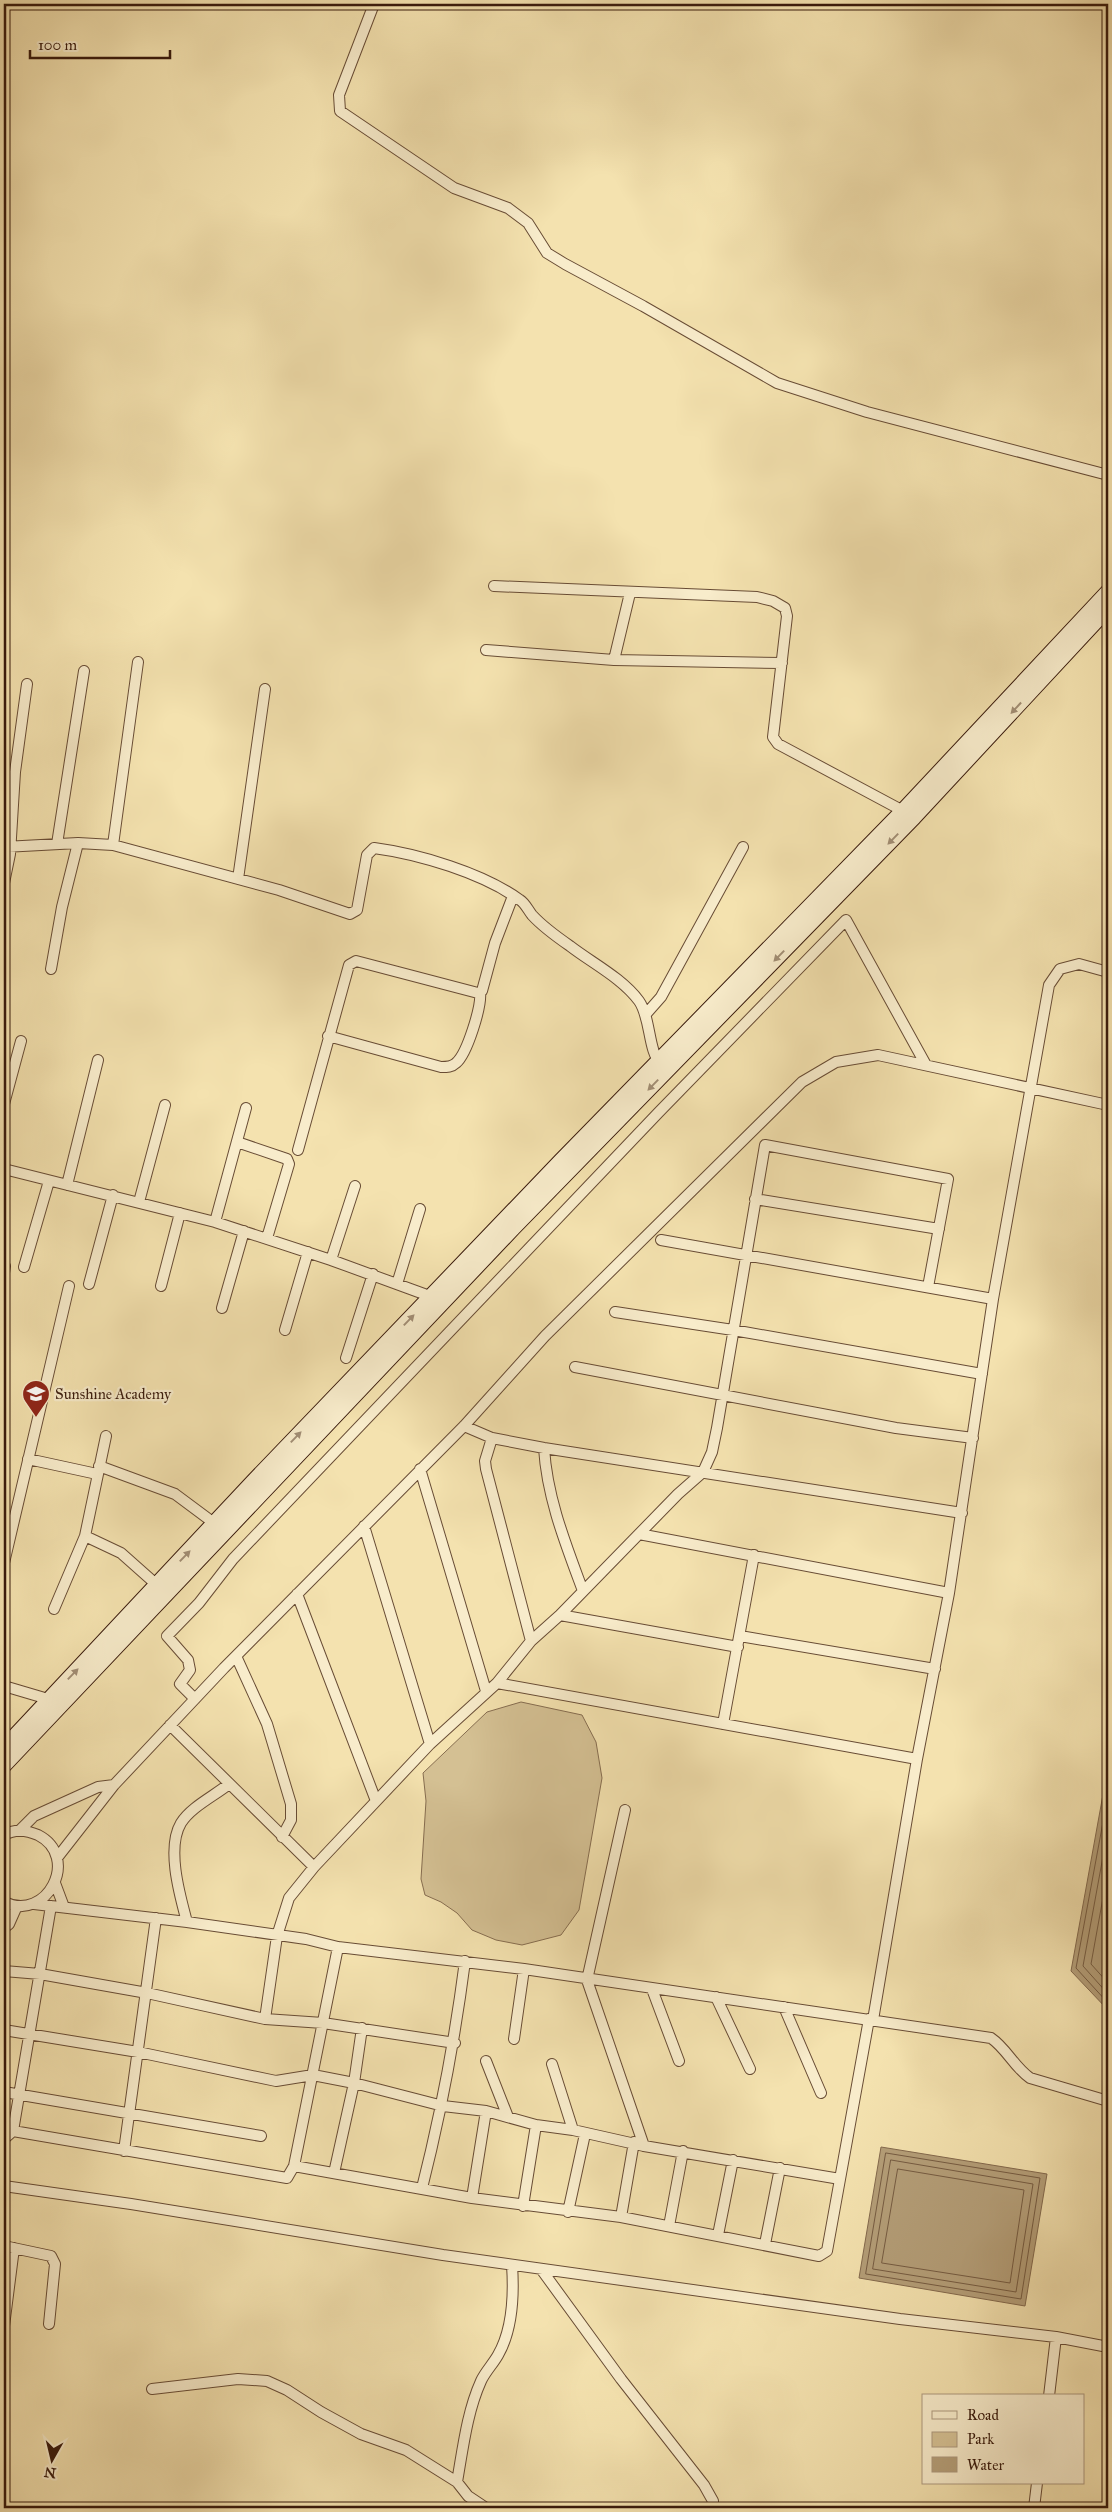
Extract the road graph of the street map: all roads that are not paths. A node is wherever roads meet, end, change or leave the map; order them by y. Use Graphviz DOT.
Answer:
graph roads {
  1 [pos="374,4"];
  2 [pos="1108,475"];
  3 [pos="494,586"];
  4 [pos="1108,592"];
  5 [pos="630,593"];
  6 [pos="1108,608"];
  7 [pos="486,650"];
  8 [pos="614,660"];
  9 [pos="138,662"];
  10 [pos="782,663"];
  11 [pos="84,671"];
  12 [pos="27,684"];
  13 [pos="265,689"];
  14 [pos="909,814"];
  15 [pos="78,843"];
  16 [pos="57,844"];
  17 [pos="113,845"];
  18 [pos="6,847"];
  19 [pos="744,847"];
  20 [pos="238,879"];
  21 [pos="4,883"];
  22 [pos="513,896"];
  23 [pos="51,969"];
  24 [pos="1108,972"];
  25 [pos="480,992"];
  26 [pos="646,1014"];
  27 [pos="328,1036"];
  28 [pos="21,1041"];
  29 [pos="98,1060"];
  30 [pos="926,1065"];
  31 [pos="663,1066"];
  32 [pos="1030,1089"];
  33 [pos="4,1104"];
  34 [pos="165,1105"];
  35 [pos="1108,1105"];
  36 [pos="246,1108"];
  37 [pos="237,1142"];
  38 [pos="298,1150"];
  39 [pos="4,1169"];
  40 [pos="49,1181"];
  41 [pos="67,1185"];
  42 [pos="354,1186"];
  43 [pos="113,1195"];
  44 [pos="755,1199"];
  45 [pos="140,1202"];
  46 [pos="420,1209"];
  47 [pos="180,1213"];
  48 [pos="215,1222"];
  49 [pos="939,1229"];
  50 [pos="244,1231"];
  51 [pos="267,1238"];
  52 [pos="661,1240"];
  53 [pos="308,1252"];
  54 [pos="745,1254"];
  55 [pos="331,1260"];
  56 [pos="24,1267"];
  57 [pos="372,1274"];
  58 [pos="88,1284"];
  59 [pos="397,1284"];
  60 [pos="69,1286"];
  61 [pos="161,1286"];
  62 [pos="928,1287"];
  63 [pos="437,1299"];
  64 [pos="993,1299"];
  65 [pos="222,1308"];
  66 [pos="615,1312"];
  67 [pos="285,1330"];
  68 [pos="733,1330"];
  69 [pos="346,1358"];
  70 [pos="575,1367"];
  71 [pos="982,1374"];
  72 [pos="722,1395"];
  73 [pos="464,1426"];
  74 [pos="106,1436"];
  75 [pos="492,1438"];
  76 [pos="973,1438"];
  77 [pos="544,1448"];
  78 [pos="28,1459"];
  79 [pos="420,1469"];
  80 [pos="98,1470"];
  81 [pos="703,1472"];
  82 [pos="962,1513"];
  83 [pos="364,1526"];
  84 [pos="220,1528"];
  85 [pos="639,1534"];
  86 [pos="85,1536"];
  87 [pos="754,1556"];
  88 [pos="4,1563"];
  89 [pos="157,1585"];
  90 [pos="583,1591"];
  91 [pos="948,1593"];
  92 [pos="297,1594"];
  93 [pos="54,1609"];
  94 [pos="560,1615"];
  95 [pos="740,1636"];
  96 [pos="531,1641"];
  97 [pos="738,1647"];
  98 [pos="236,1656"];
  99 [pos="936,1670"];
  100 [pos="497,1683"];
  101 [pos="4,1686"];
  102 [pos="486,1691"];
  103 [pos="48,1699"];
  104 [pos="195,1699"];
  105 [pos="723,1724"];
  106 [pos="170,1725"];
  107 [pos="430,1744"];
  108 [pos="4,1748"];
  109 [pos="917,1759"];
  110 [pos="4,1765"];
  111 [pos="229,1784"];
  112 [pos="114,1785"];
  113 [pos="376,1801"];
  114 [pos="624,1810"];
  115 [pos="19,1831"];
  116 [pos="4,1835"];
  117 [pos="282,1837"];
  118 [pos="57,1858"];
  119 [pos="314,1867"];
  120 [pos="55,1883"];
  121 [pos="4,1902"];
  122 [pos="34,1904"];
  123 [pos="17,1906"];
  124 [pos="51,1906"];
  125 [pos="64,1907"];
  126 [pos="156,1918"];
  127 [pos="186,1922"];
  128 [pos="4,1928"];
  129 [pos="277,1936"];
  130 [pos="338,1947"];
  131 [pos="465,1961"];
  132 [pos="524,1969"];
  133 [pos="4,1971"];
  134 [pos="40,1974"];
  135 [pos="587,1980"];
  136 [pos="652,1988"];
  137 [pos="147,1993"];
  138 [pos="716,1997"];
  139 [pos="784,2007"];
  140 [pos="265,2019"];
  141 [pos="871,2020"];
  142 [pos="323,2023"];
  143 [pos="362,2028"];
  144 [pos="4,2030"];
  145 [pos="29,2034"];
  146 [pos="514,2039"];
  147 [pos="454,2043"];
  148 [pos="138,2052"];
  149 [pos="486,2061"];
  150 [pos="679,2061"];
  151 [pos="552,2064"];
  152 [pos="750,2069"];
  153 [pos="313,2075"];
  154 [pos="354,2082"];
  155 [pos="4,2092"];
  156 [pos="820,2093"];
  157 [pos="18,2094"];
  158 [pos="1108,2101"];
  159 [pos="442,2106"];
  160 [pos="486,2111"];
  161 [pos="128,2114"];
  162 [pos="508,2117"];
  163 [pos="536,2126"];
  164 [pos="573,2130"];
  165 [pos="13,2131"];
  166 [pos="585,2134"];
  167 [pos="261,2136"];
  168 [pos="4,2139"];
  169 [pos="639,2144"];
  170 [pos="124,2151"];
  171 [pos="683,2151"];
  172 [pos="732,2160"];
  173 [pos="294,2166"];
  174 [pos="780,2168"];
  175 [pos="334,2173"];
  176 [pos="840,2179"];
  177 [pos="4,2186"];
  178 [pos="422,2188"];
  179 [pos="472,2198"];
  180 [pos="523,2206"];
  181 [pos="568,2212"];
  182 [pos="621,2217"];
  183 [pos="669,2226"];
  184 [pos="718,2235"];
  185 [pos="765,2244"];
  186 [pos="9,2247"];
  187 [pos="512,2265"];
  188 [pos="541,2269"];
  189 [pos="49,2324"];
  190 [pos="4,2326"];
  191 [pos="1056,2337"];
  192 [pos="1108,2347"];
  193 [pos="152,2389"];
  194 [pos="1049,2394"];
  195 [pos="457,2482"];
  196 [pos="1038,2484"];
  197 [pos="486,2508"];
  198 [pos="713,2508"];
  199 [pos="1034,2508"];
  1 -- 2 [label="street"];
  3 -- 5 [label="street"];
  4 -- 14 [label="street"];
  5 -- 8 [label="street"];
  5 -- 10 [label="street"];
  6 -- 14 [label="street, one-way"];
  7 -- 8 [label="street"];
  8 -- 10 [label="street"];
  9 -- 17 [label="street"];
  10 -- 14 [label="street"];
  11 -- 16 [label="street"];
  12 -- 18 [label="street"];
  13 -- 20 [label="street"];
  14 -- 31 [label="street"];
  15 -- 16 [label="street"];
  15 -- 17 [label="street"];
  15 -- 23 [label="street"];
  16 -- 18 [label="street"];
  17 -- 20 [label="street"];
  18 -- 21 [label="street"];
  19 -- 26 [label="street"];
  20 -- 22 [label="street"];
  22 -- 25 [label="street"];
  22 -- 26 [label="street"];
  24 -- 32 [label="street"];
  25 -- 27 [label="street"];
  25 -- 27 [label="street"];
  26 -- 31 [label="street"];
  27 -- 38 [label="street"];
  28 -- 33 [label="street"];
  29 -- 41 [label="street"];
  30 -- 32 [label="street"];
  30 -- 73 [label="street"];
  30 -- 104 [label="street"];
  31 -- 63 [label="street"];
  32 -- 35 [label="street"];
  32 -- 64 [label="street"];
  34 -- 45 [label="street"];
  36 -- 37 [label="street"];
  37 -- 48 [label="street"];
  37 -- 51 [label="street"];
  39 -- 40 [label="street"];
  40 -- 41 [label="street"];
  40 -- 56 [label="street"];
  41 -- 43 [label="street"];
  42 -- 55 [label="street"];
  43 -- 45 [label="street"];
  43 -- 58 [label="street"];
  44 -- 49 [label="street"];
  44 -- 49 [label="street"];
  44 -- 54 [label="street"];
  45 -- 47 [label="street"];
  46 -- 59 [label="street"];
  47 -- 48 [label="street"];
  47 -- 61 [label="street"];
  48 -- 50 [label="street"];
  49 -- 62 [label="street"];
  50 -- 51 [label="street"];
  50 -- 65 [label="street"];
  51 -- 53 [label="street"];
  52 -- 54 [label="street"];
  53 -- 55 [label="street"];
  53 -- 67 [label="street"];
  54 -- 62 [label="street"];
  54 -- 68 [label="street"];
  55 -- 57 [label="street"];
  57 -- 59 [label="street"];
  57 -- 69 [label="street"];
  59 -- 63 [label="street"];
  60 -- 78 [label="street"];
  62 -- 64 [label="street"];
  63 -- 84 [label="street"];
  64 -- 71 [label="street"];
  66 -- 68 [label="street"];
  68 -- 71 [label="street"];
  68 -- 72 [label="street"];
  70 -- 72 [label="street"];
  71 -- 76 [label="street"];
  72 -- 76 [label="street"];
  72 -- 81 [label="street"];
  73 -- 75 [label="street"];
  73 -- 79 [label="street"];
  74 -- 80 [label="street"];
  75 -- 77 [label="street"];
  75 -- 96 [label="street"];
  76 -- 82 [label="street"];
  77 -- 81 [label="street"];
  77 -- 90 [label="street"];
  78 -- 80 [label="street"];
  78 -- 88 [label="street"];
  79 -- 83 [label="street"];
  79 -- 102 [label="street"];
  80 -- 84 [label="street"];
  80 -- 86 [label="street"];
  81 -- 82 [label="street"];
  81 -- 85 [label="street"];
  82 -- 91 [label="street"];
  83 -- 92 [label="street"];
  83 -- 107 [label="street"];
  89 -- 84 [label="street, one-way"];
  84 -- 110 [label="street"];
  85 -- 87 [label="street"];
  85 -- 90 [label="street"];
  86 -- 89 [label="street"];
  86 -- 93 [label="street"];
  87 -- 91 [label="street"];
  87 -- 95 [label="street"];
  103 -- 89 [label="street, one-way"];
  90 -- 94 [label="street"];
  91 -- 99 [label="street"];
  92 -- 98 [label="street"];
  92 -- 113 [label="street"];
  94 -- 96 [label="street"];
  94 -- 97 [label="street"];
  95 -- 97 [label="street"];
  95 -- 99 [label="street"];
  96 -- 100 [label="street"];
  97 -- 105 [label="street"];
  98 -- 104 [label="street"];
  98 -- 117 [label="street"];
  99 -- 109 [label="street"];
  100 -- 102 [label="street"];
  100 -- 105 [label="street"];
  101 -- 103 [label="street"];
  102 -- 107 [label="street"];
  103 -- 108 [label="street"];
  104 -- 106 [label="street"];
  105 -- 109 [label="street"];
  106 -- 111 [label="street"];
  106 -- 112 [label="street"];
  107 -- 113 [label="street"];
  109 -- 141 [label="street"];
  111 -- 117 [label="street"];
  111 -- 127 [label="street"];
  112 -- 115 [label="street"];
  112 -- 118 [label="street"];
  113 -- 119 [label="street"];
  114 -- 135 [label="street"];
  115 -- 116 [label="street"];
  115 -- 118 [label="street"];
  117 -- 119 [label="street"];
  118 -- 120 [label="street"];
  119 -- 129 [label="street"];
  120 -- 122 [label="street"];
  120 -- 125 [label="street"];
  121 -- 123 [label="street"];
  122 -- 123 [label="street"];
  122 -- 124 [label="street"];
  123 -- 128 [label="street"];
  124 -- 125 [label="street"];
  124 -- 134 [label="street"];
  125 -- 126 [label="street"];
  126 -- 127 [label="street"];
  126 -- 137 [label="street"];
  127 -- 129 [label="street"];
  129 -- 130 [label="street"];
  129 -- 140 [label="street"];
  130 -- 131 [label="street"];
  130 -- 142 [label="street"];
  131 -- 132 [label="street"];
  131 -- 147 [label="street"];
  132 -- 135 [label="street"];
  132 -- 146 [label="street"];
  133 -- 134 [label="street"];
  134 -- 137 [label="street"];
  134 -- 145 [label="street"];
  135 -- 136 [label="street"];
  135 -- 169 [label="street"];
  136 -- 138 [label="street"];
  136 -- 150 [label="street"];
  137 -- 140 [label="street"];
  137 -- 148 [label="street"];
  138 -- 139 [label="street"];
  138 -- 152 [label="street"];
  139 -- 141 [label="street"];
  139 -- 156 [label="street"];
  140 -- 142 [label="street"];
  141 -- 158 [label="street"];
  141 -- 176 [label="street"];
  142 -- 143 [label="street"];
  142 -- 153 [label="street"];
  143 -- 147 [label="street"];
  143 -- 154 [label="street"];
  144 -- 145 [label="street"];
  145 -- 148 [label="street"];
  145 -- 157 [label="street"];
  147 -- 159 [label="street"];
  148 -- 153 [label="street"];
  148 -- 161 [label="street"];
  149 -- 162 [label="street"];
  151 -- 164 [label="street"];
  153 -- 154 [label="street"];
  153 -- 173 [label="street"];
  154 -- 159 [label="street"];
  154 -- 175 [label="street"];
  155 -- 157 [label="street"];
  157 -- 161 [label="street"];
  157 -- 165 [label="street"];
  159 -- 160 [label="street"];
  159 -- 178 [label="street"];
  160 -- 162 [label="street"];
  160 -- 179 [label="street"];
  161 -- 167 [label="street"];
  161 -- 170 [label="street"];
  162 -- 163 [label="street"];
  163 -- 164 [label="street"];
  163 -- 180 [label="street"];
  164 -- 166 [label="street"];
  165 -- 168 [label="street"];
  165 -- 170 [label="street"];
  166 -- 169 [label="street"];
  166 -- 181 [label="street"];
  169 -- 171 [label="street"];
  169 -- 182 [label="street"];
  170 -- 173 [label="street"];
  171 -- 172 [label="street"];
  171 -- 183 [label="street"];
  172 -- 174 [label="street"];
  172 -- 184 [label="street"];
  173 -- 175 [label="street"];
  174 -- 176 [label="street"];
  174 -- 185 [label="street"];
  175 -- 178 [label="street"];
  176 -- 185 [label="street"];
  177 -- 187 [label="street"];
  178 -- 179 [label="street"];
  179 -- 180 [label="street"];
  180 -- 181 [label="street"];
  181 -- 182 [label="street"];
  182 -- 183 [label="street"];
  183 -- 184 [label="street"];
  184 -- 185 [label="street"];
  186 -- 189 [label="street"];
  186 -- 190 [label="street"];
  187 -- 188 [label="street"];
  187 -- 195 [label="street"];
  188 -- 191 [label="street"];
  188 -- 198 [label="street"];
  191 -- 192 [label="street"];
  191 -- 194 [label="street"];
  193 -- 195 [label="street"];
  195 -- 197 [label="street"];
  196 -- 199 [label="street"];
}
